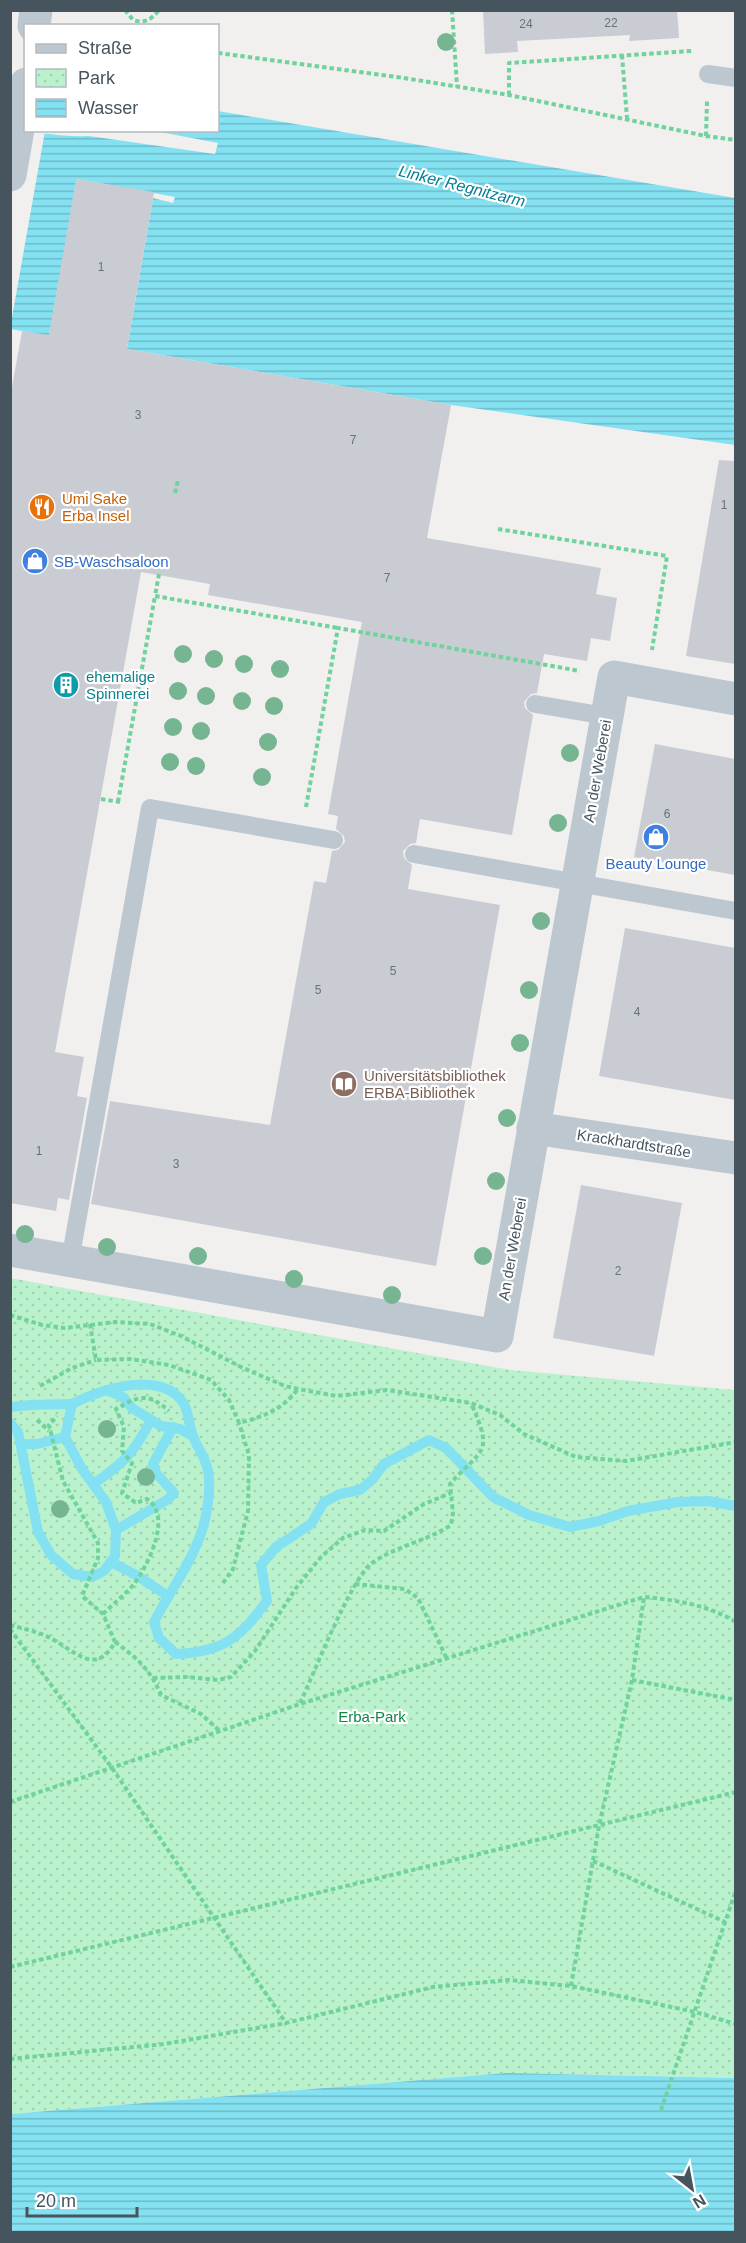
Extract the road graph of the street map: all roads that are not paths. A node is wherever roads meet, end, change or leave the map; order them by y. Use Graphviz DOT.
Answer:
graph roads {
  1 [pos="708,74"];
  2 [pos="735,78"];
  3 [pos="24,95"];
  4 [pos="10,175"];
  5 [pos="735,699"];
  6 [pos="535,704"];
  7 [pos="606,716"];
  8 [pos="334,840"];
  9 [pos="414,854"];
  10 [pos="578,883"];
  11 [pos="735,910"];
  12 [pos="533,1128"];
  13 [pos="735,1158"];
  14 [pos="10,1250"];
  15 [pos="70,1261"];
  1 -- 2 [label="lane"];
  3 -- 4 [label="street"];
  5 -- 7 [label="street, An der Weberei"];
  6 -- 7 [label="lane"];
  7 -- 10 [label="street, An der Weberei"];
  8 -- 15 [label="lane"];
  9 -- 10 [label="lane"];
  10 -- 11 [label="lane"];
  10 -- 12 [label="street, An der Weberei"];
  12 -- 13 [label="street, Krackhardtstraße"];
  12 -- 15 [label="street, An der Weberei"];
  14 -- 15 [label="street, An der Weberei"];
}
